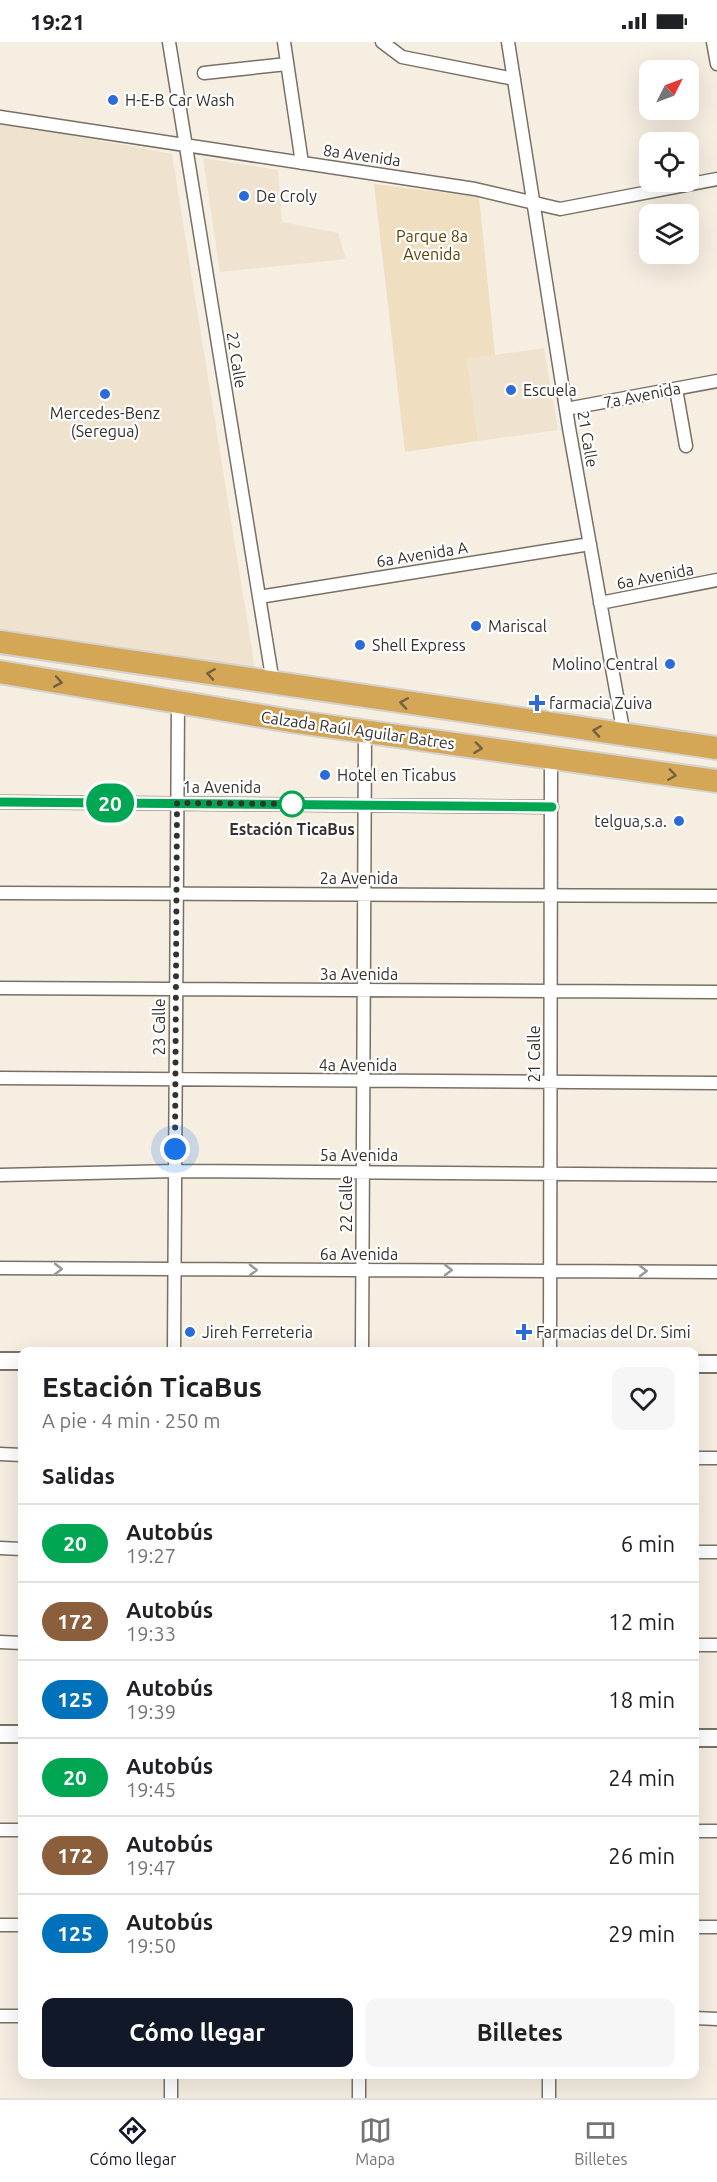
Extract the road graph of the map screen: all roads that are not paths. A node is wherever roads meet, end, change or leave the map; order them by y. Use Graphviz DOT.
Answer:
graph roads {
  1 [pos="169,42"];
  2 [pos="284,42"];
  3 [pos="382,42"];
  4 [pos="400,42"];
  5 [pos="508,42"];
  6 [pos="713,42"];
  7 [pos="402,57"];
  8 [pos="287,64"];
  9 [pos="717,64"];
  10 [pos="204,73"];
  11 [pos="514,79"];
  12 [pos="0,117"];
  13 [pos="186,144"];
  14 [pos="302,163"];
  15 [pos="717,179"];
  16 [pos="533,203"];
  17 [pos="717,381"];
  18 [pos="676,389"];
  19 [pos="566,409"];
  20 [pos="686,446"];
  21 [pos="590,544"];
  22 [pos="717,580"];
  23 [pos="259,597"];
  24 [pos="600,603"];
  25 [pos="0,642"];
  26 [pos="0,672"];
  27 [pos="273,683"];
  28 [pos="178,702"];
  29 [pos="365,732"];
  30 [pos="624,735"];
  31 [pos="717,748"];
  32 [pos="551,757"];
  33 [pos="717,781"];
  34 [pos="0,802"];
  35 [pos="177,803"];
  36 [pos="364,805"];
  37 [pos="552,807"];
  38 [pos="0,893"];
  39 [pos="177,893"];
  40 [pos="364,894"];
  41 [pos="551,895"];
  42 [pos="717,896"];
  43 [pos="0,988"];
  44 [pos="176,989"];
  45 [pos="364,990"];
  46 [pos="551,992"];
  47 [pos="717,992"];
  48 [pos="0,1078"];
  49 [pos="176,1081"];
  50 [pos="551,1081"];
  51 [pos="363,1082"];
  52 [pos="717,1083"];
  53 [pos="175,1171"];
  54 [pos="363,1172"];
  55 [pos="551,1173"];
  56 [pos="0,1174"];
  57 [pos="717,1175"];
  58 [pos="0,1268"];
  59 [pos="175,1269"];
  60 [pos="362,1270"];
  61 [pos="550,1271"];
  62 [pos="717,1272"];
  63 [pos="174,1347"];
  64 [pos="362,1347"];
  65 [pos="550,1347"];
  66 [pos="0,1360"];
  67 [pos="18,1361"];
  68 [pos="699,1364"];
  69 [pos="717,1364"];
  70 [pos="0,1454"];
  71 [pos="18,1455"];
  72 [pos="699,1458"];
  73 [pos="717,1458"];
  74 [pos="0,1548"];
  75 [pos="18,1549"];
  76 [pos="699,1552"];
  77 [pos="717,1552"];
  78 [pos="0,1642"];
  79 [pos="18,1643"];
  80 [pos="699,1645"];
  81 [pos="717,1645"];
  82 [pos="0,1734"];
  83 [pos="18,1734"];
  84 [pos="699,1738"];
  85 [pos="717,1738"];
  86 [pos="0,1830"];
  87 [pos="18,1830"];
  88 [pos="699,1831"];
  89 [pos="717,1831"];
  90 [pos="0,1925"];
  91 [pos="18,1925"];
  92 [pos="699,1927"];
  93 [pos="717,1928"];
  94 [pos="0,2016"];
  95 [pos="18,2016"];
  96 [pos="699,2018"];
  97 [pos="717,2019"];
  98 [pos="171,2079"];
  99 [pos="359,2079"];
  100 [pos="549,2079"];
  101 [pos="171,2098"];
  102 [pos="359,2098"];
  103 [pos="549,2098"];
  1 -- 13 [label="street, 22 Calle"];
  2 -- 8 [label="street"];
  3 -- 7 [label="street"];
  4 -- 7 [label="street"];
  5 -- 11 [label="street, 21 Calle"];
  6 -- 9 [label="street"];
  7 -- 11 [label="street"];
  8 -- 10 [label="street"];
  8 -- 14 [label="street"];
  11 -- 16 [label="street, 21 Calle"];
  12 -- 13 [label="street, 8a Avenida"];
  13 -- 14 [label="street, 8a Avenida"];
  13 -- 23 [label="street, 22 Calle"];
  14 -- 16 [label="street, 8a Avenida"];
  15 -- 16 [label="street, 8a Avenida"];
  16 -- 19 [label="street, 21 Calle"];
  17 -- 18 [label="street, 7a Avenida"];
  18 -- 19 [label="street, 7a Avenida"];
  18 -- 20 [label="street"];
  19 -- 21 [label="street, 21 Calle"];
  21 -- 23 [label="street, 6a Avenida A"];
  21 -- 24 [label="street, 21 Calle"];
  22 -- 24 [label="street, 6a Avenida"];
  23 -- 27 [label="street, 22 Calle"];
  24 -- 30 [label="street, 21 Calle"];
  27 -- 25 [label="highway, Calzada Raúl Aguilar Batres, one-way"];
  26 -- 28 [label="highway, Calzada Raúl Aguilar Batres, one-way"];
  30 -- 27 [label="highway, Calzada Raúl Aguilar Batres, one-way"];
  28 -- 29 [label="highway, Calzada Raúl Aguilar Batres"];
  28 -- 35 [label="street, 23 Calle"];
  29 -- 32 [label="highway, Calzada Raúl Aguilar Batres, one-way"];
  29 -- 36 [label="street, 22 Calle"];
  30 -- 31 [label="highway, Calzada Raúl Aguilar Batres"];
  32 -- 33 [label="highway, Calzada Raúl Aguilar Batres, one-way"];
  32 -- 37 [label="street, 21 Calle"];
  34 -- 35 [label="street, 1a Avenida"];
  35 -- 36 [label="street, 1a Avenida"];
  35 -- 39 [label="street, 23 Calle"];
  36 -- 37 [label="street, 1a Avenida"];
  36 -- 40 [label="street, 22 Calle"];
  37 -- 41 [label="street, 21 Calle"];
  38 -- 39 [label="street, 2a Avenida"];
  39 -- 40 [label="street, 2a Avenida"];
  39 -- 44 [label="street, 23 Calle"];
  40 -- 41 [label="street, 2a Avenida"];
  40 -- 45 [label="street, 22 Calle"];
  41 -- 42 [label="street, 2a Avenida"];
  41 -- 46 [label="street, 21 Calle"];
  43 -- 44 [label="street, 3a Avenida"];
  44 -- 45 [label="street, 3a Avenida"];
  44 -- 49 [label="street, 23 Calle"];
  45 -- 46 [label="street, 3a Avenida"];
  45 -- 51 [label="street, 22 Calle"];
  46 -- 47 [label="street, 3a Avenida"];
  46 -- 50 [label="street, 21 Calle"];
  48 -- 49 [label="street, 4a Avenida"];
  49 -- 51 [label="street, 4a Avenida"];
  49 -- 53 [label="street, 23 Calle"];
  50 -- 51 [label="street, 4a Avenida"];
  50 -- 52 [label="street, 4a Avenida"];
  50 -- 55 [label="street, 21 Calle"];
  51 -- 54 [label="street, 22 Calle"];
  53 -- 54 [label="street, 5a Avenida"];
  53 -- 56 [label="street, 5a Avenida"];
  53 -- 59 [label="street, 23 Calle"];
  54 -- 55 [label="street, 5a Avenida"];
  54 -- 60 [label="street, 22 Calle"];
  55 -- 57 [label="street, 5a Avenida"];
  55 -- 61 [label="street, 21 Calle"];
  58 -- 59 [label="street, 6a Avenida, one-way"];
  59 -- 60 [label="street, 6a Avenida, one-way"];
  59 -- 63 [label="street, 23 Calle"];
  60 -- 61 [label="street, 6a Avenida, one-way"];
  60 -- 64 [label="street, 22 Calle"];
  61 -- 62 [label="street, 6a Avenida, one-way"];
  61 -- 65 [label="street, 21 Calle"];
  66 -- 67 [label="main road"];
  68 -- 69 [label="main road"];
  70 -- 71 [label="street"];
  72 -- 73 [label="street"];
  74 -- 75 [label="street"];
  76 -- 77 [label="street"];
  78 -- 79 [label="street"];
  80 -- 81 [label="street"];
  82 -- 83 [label="main road"];
  84 -- 85 [label="main road"];
  86 -- 87 [label="street"];
  88 -- 89 [label="street"];
  90 -- 91 [label="street"];
  92 -- 93 [label="street"];
  94 -- 95 [label="street"];
  96 -- 97 [label="street"];
  98 -- 101 [label="street"];
  99 -- 102 [label="street"];
  100 -- 103 [label="street"];
}
